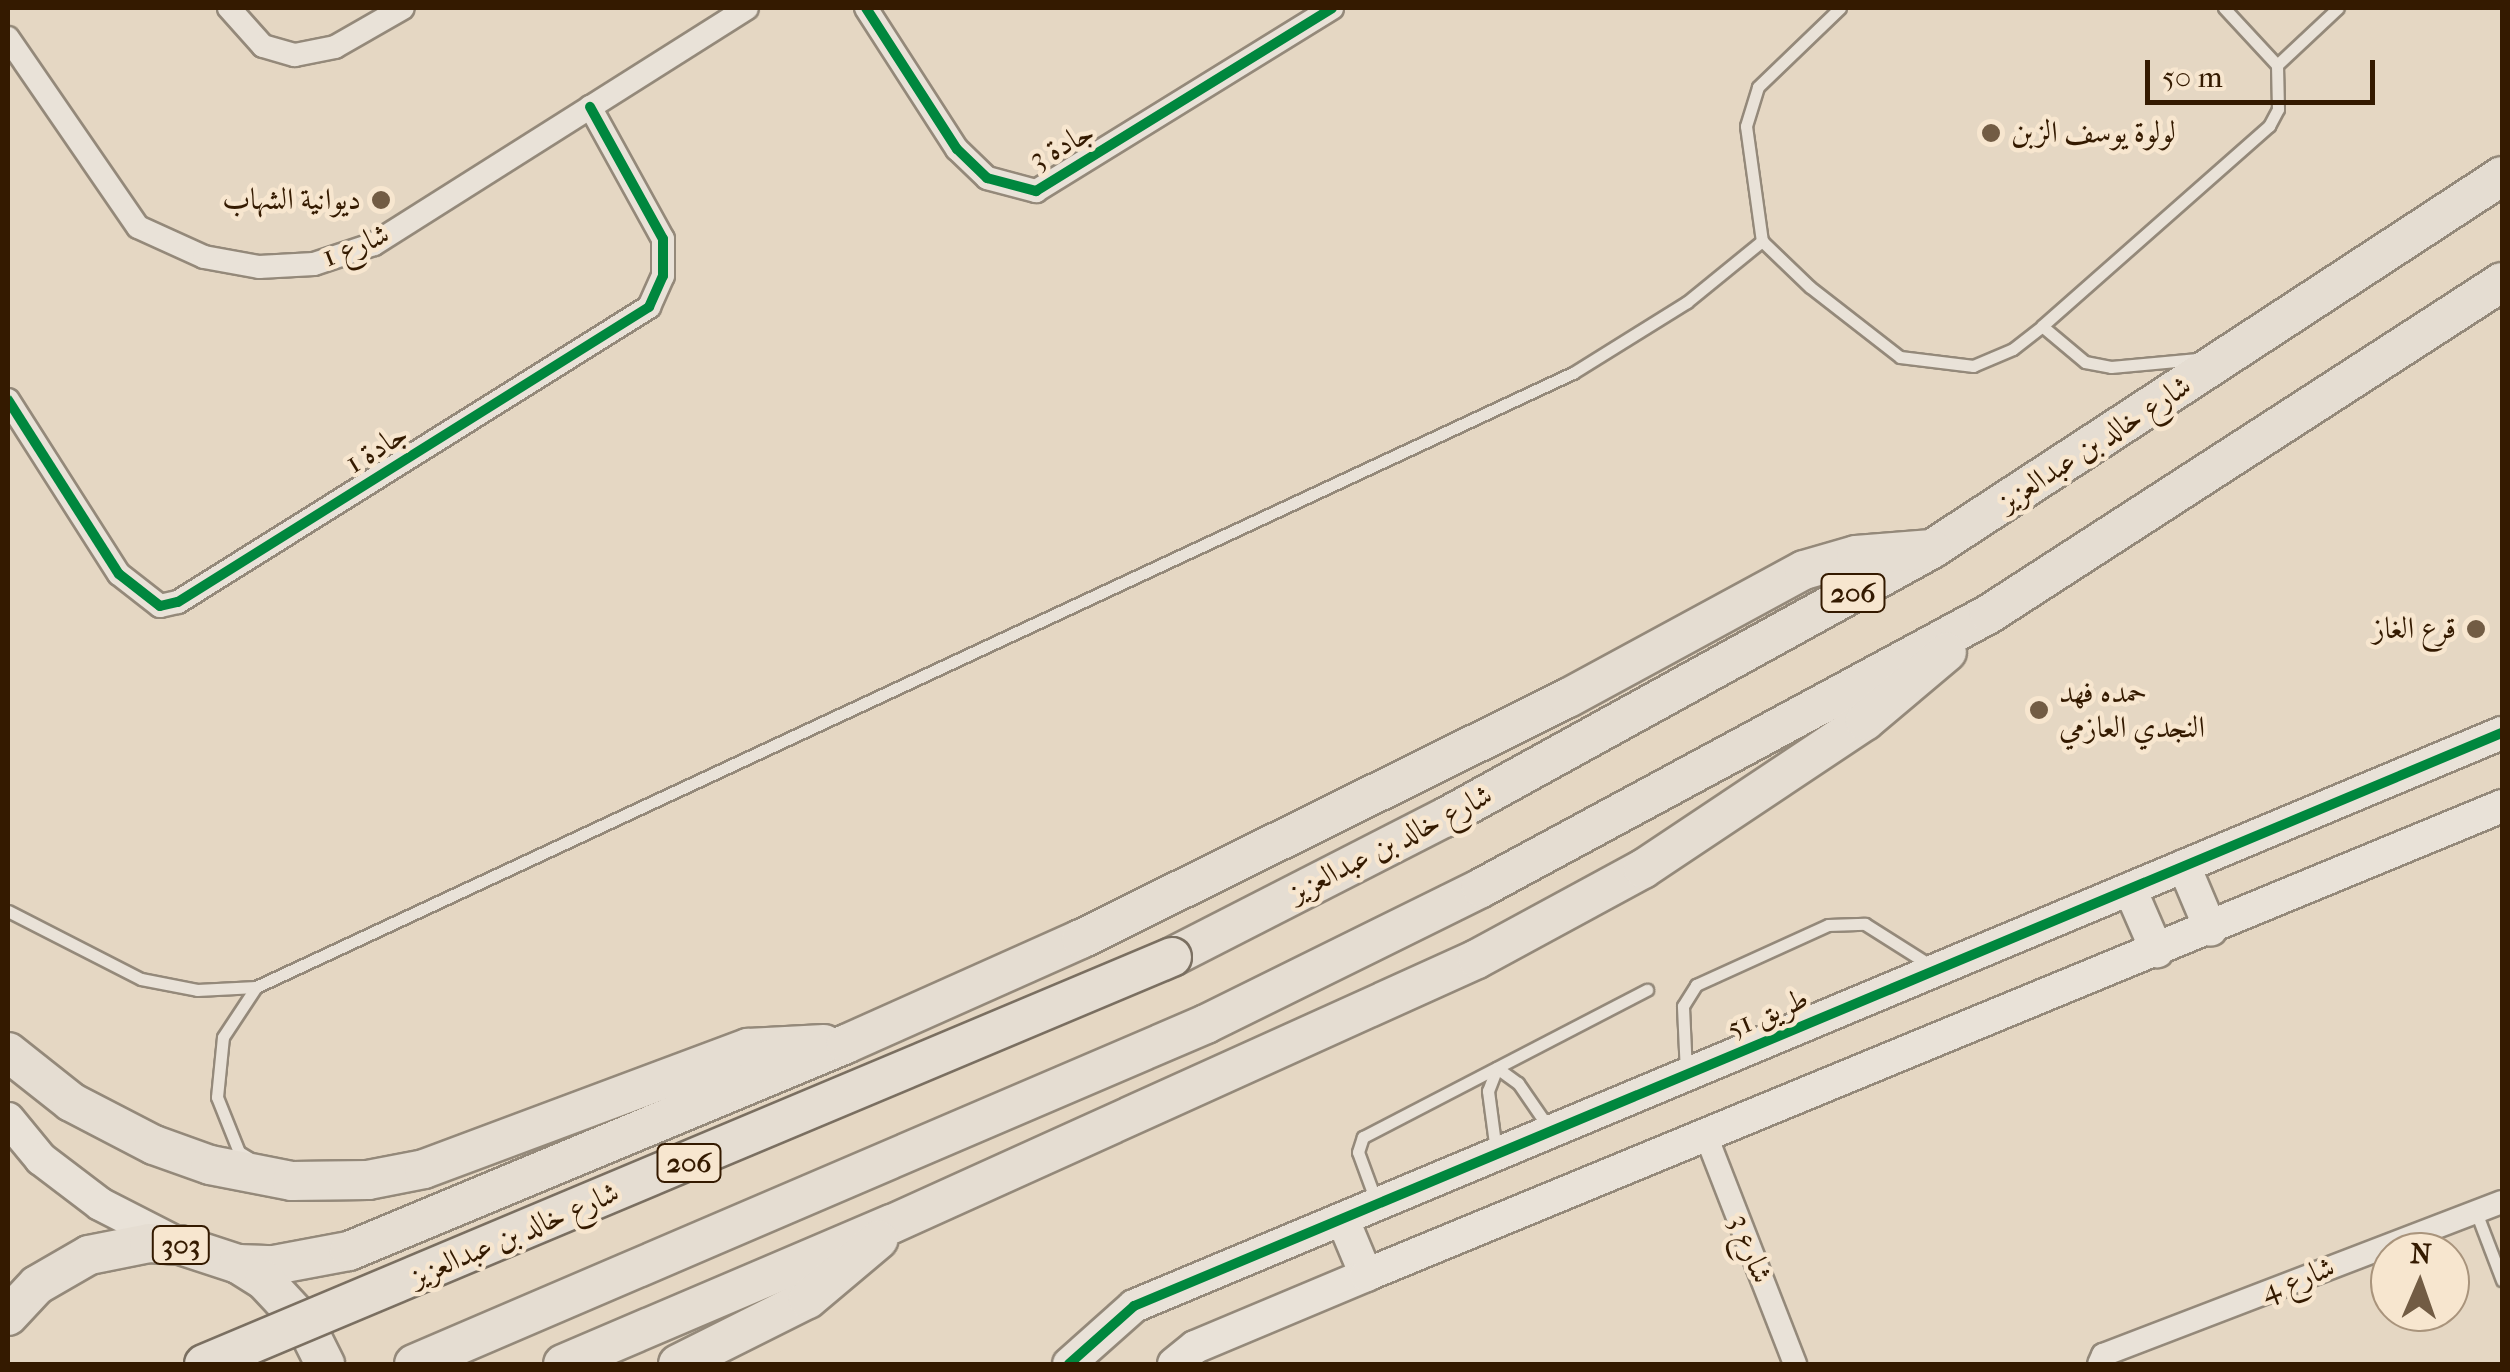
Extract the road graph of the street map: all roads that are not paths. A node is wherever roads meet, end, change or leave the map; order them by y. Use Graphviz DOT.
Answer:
graph roads {
  1 [pos="229,8"];
  2 [pos="403,8"];
  3 [pos="748,8"];
  4 [pos="866,8"];
  5 [pos="1332,8"];
  6 [pos="1840,8"];
  7 [pos="2224,8"];
  8 [pos="2338,8"];
  9 [pos="8,38"];
  10 [pos="2277,65"];
  11 [pos="590,107"];
  12 [pos="2502,176"];
  13 [pos="1762,240"];
  14 [pos="2502,282"];
  15 [pos="2042,326"];
  16 [pos="2232,356"];
  17 [pos="8,400"];
  18 [pos="1932,548"];
  19 [pos="1989,614"];
  20 [pos="2502,733"];
  21 [pos="2502,806"];
  22 [pos="2184,866"];
  23 [pos="2130,889"];
  24 [pos="8,912"];
  25 [pos="2211,930"];
  26 [pos="2157,951"];
  27 [pos="1937,970"];
  28 [pos="256,987"];
  29 [pos="1647,990"];
  30 [pos="846,1044"];
  31 [pos="8,1052"];
  32 [pos="1497,1068"];
  33 [pos="1686,1075"];
  34 [pos="8,1119"];
  35 [pos="1552,1132"];
  36 [pos="1705,1133"];
  37 [pos="1497,1156"];
  38 [pos="292,1181"];
  39 [pos="2502,1202"];
  40 [pos="1378,1205"];
  41 [pos="2476,1212"];
  42 [pos="1343,1220"];
  43 [pos="892,1224"];
  44 [pos="180,1245"];
  45 [pos="238,1264"];
  46 [pos="1366,1275"];
  47 [pos="2502,1280"];
  48 [pos="8,1316"];
  49 [pos="204,1364"];
  50 [pos="326,1364"];
  51 [pos="414,1364"];
  52 [pos="563,1364"];
  53 [pos="678,1364"];
  54 [pos="1068,1364"];
  55 [pos="1174,1364"];
  56 [pos="1795,1364"];
  57 [pos="2099,1364"];
  1 -- 2 [label="street"];
  3 -- 11 [label="street, شارع 1"];
  4 -- 5 [label="street, جادة 3"];
  6 -- 13 [label="lane"];
  7 -- 10 [label="lane"];
  8 -- 10 [label="lane"];
  9 -- 11 [label="street, شارع 1"];
  10 -- 15 [label="lane"];
  11 -- 17 [label="street, جادة 1"];
  12 -- 16 [label="main road, شارع خالد بن عبدالعزيز / 206"];
  13 -- 15 [label="lane"];
  13 -- 28 [label="lane"];
  14 -- 19 [label="main road, 206"];
  15 -- 16 [label="lane"];
  16 -- 18 [label="main road, شارع خالد بن عبدالعزيز / 206"];
  18 -- 30 [label="main road"];
  18 -- 49 [label="main road, شارع خالد بن عبدالعزيز / 206, bridge"];
  19 -- 43 [label="main road"];
  19 -- 51 [label="main road, 206"];
  20 -- 22 [label="street, طريق 51"];
  21 -- 25 [label="street"];
  22 -- 23 [label="street, طريق 51"];
  22 -- 25 [label="street"];
  23 -- 26 [label="street"];
  23 -- 27 [label="street, طريق 51"];
  24 -- 28 [label="lane"];
  25 -- 26 [label="street"];
  26 -- 36 [label="street"];
  27 -- 33 [label="street, طريق 51"];
  27 -- 33 [label="lane"];
  28 -- 38 [label="lane"];
  29 -- 32 [label="lane"];
  30 -- 38 [label="main road"];
  30 -- 45 [label="main road"];
  31 -- 38 [label="main road"];
  32 -- 35 [label="lane"];
  32 -- 37 [label="lane"];
  32 -- 40 [label="lane"];
  33 -- 35 [label="street, طريق 51"];
  34 -- 44 [label="street"];
  35 -- 37 [label="street, طريق 51"];
  36 -- 46 [label="street"];
  36 -- 56 [label="street, شارع 3"];
  37 -- 40 [label="street, طريق 51"];
  39 -- 41 [label="street, شارع 4"];
  40 -- 42 [label="street, طريق 51"];
  41 -- 47 [label="lane"];
  41 -- 57 [label="street, شارع 4"];
  42 -- 46 [label="street"];
  42 -- 54 [label="street, طريق 51"];
  43 -- 52 [label="main road"];
  43 -- 53 [label="main road"];
  44 -- 45 [label="main road, 303"];
  44 -- 48 [label="main road, 303"];
  45 -- 50 [label="main road, 303"];
  46 -- 55 [label="street"];
}
